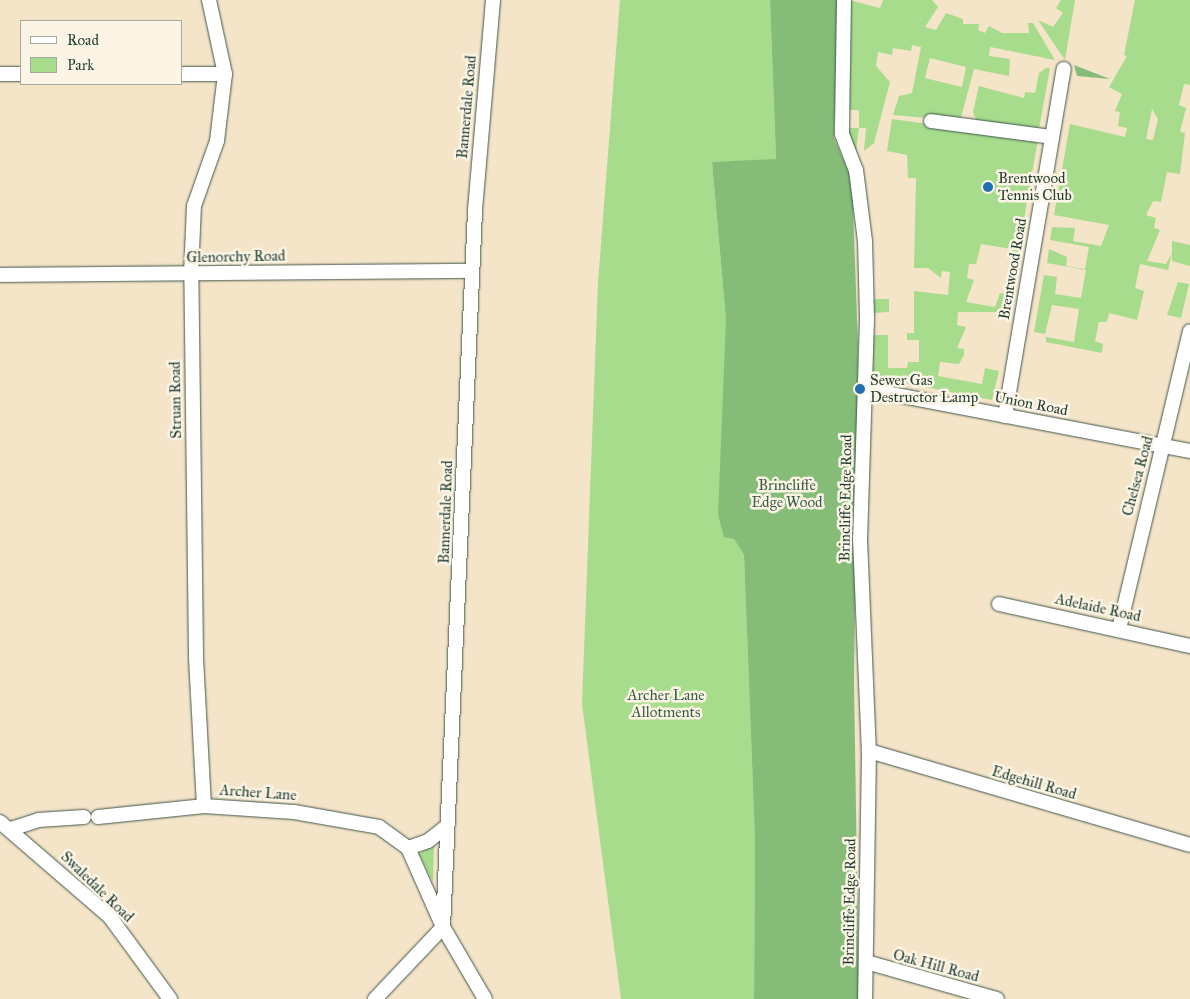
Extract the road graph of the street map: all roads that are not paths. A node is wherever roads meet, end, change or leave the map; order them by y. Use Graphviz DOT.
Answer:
graph roads {
  1 [pos="209,0"];
  2 [pos="494,0"];
  3 [pos="844,0"];
  4 [pos="1064,69"];
  5 [pos="0,74"];
  6 [pos="20,74"];
  7 [pos="182,74"];
  8 [pos="225,74"];
  9 [pos="931,121"];
  10 [pos="1052,137"];
  11 [pos="472,271"];
  12 [pos="191,274"];
  13 [pos="0,275"];
  14 [pos="1190,331"];
  15 [pos="865,389"];
  16 [pos="1005,416"];
  17 [pos="1163,446"];
  18 [pos="1190,451"];
  19 [pos="999,604"];
  20 [pos="1119,629"];
  21 [pos="1190,646"];
  22 [pos="869,751"];
  23 [pos="204,806"];
  24 [pos="6,826"];
  25 [pos="446,827"];
  26 [pos="1190,844"];
  27 [pos="408,848"];
  28 [pos="443,927"];
  29 [pos="866,962"];
  30 [pos="170,999"];
  31 [pos="375,999"];
  32 [pos="484,999"];
  33 [pos="865,999"];
  34 [pos="998,999"];
  1 -- 8 [label="street, Struan Road"];
  2 -- 11 [label="street, Bannerdale Road"];
  3 -- 15 [label="street, Brincliffe Edge Road"];
  4 -- 10 [label="street, Brentwood Road"];
  5 -- 6 [label="street"];
  7 -- 8 [label="street"];
  8 -- 12 [label="street, Struan Road"];
  9 -- 10 [label="street"];
  10 -- 16 [label="street, Brentwood Road"];
  11 -- 12 [label="street, Glenorchy Road"];
  11 -- 25 [label="street, Bannerdale Road"];
  12 -- 13 [label="street, Glenorchy Road"];
  12 -- 23 [label="street, Struan Road"];
  14 -- 17 [label="street, Chelsea Road"];
  15 -- 16 [label="street, Union Road"];
  15 -- 22 [label="street, Brincliffe Edge Road"];
  16 -- 17 [label="street, Union Road"];
  17 -- 18 [label="street, Union Road"];
  17 -- 20 [label="street, Chelsea Road"];
  19 -- 20 [label="street, Adelaide Road"];
  20 -- 21 [label="street, Adelaide Road"];
  22 -- 26 [label="street, Edgehill Road"];
  22 -- 29 [label="street, Brincliffe Edge Road"];
  23 -- 24 [label="street, Archer Lane"];
  23 -- 27 [label="street, Archer Lane"];
  24 -- 30 [label="street, Swaledale Road"];
  25 -- 27 [label="street"];
  25 -- 28 [label="street, Bannerdale Road"];
  27 -- 28 [label="street"];
  28 -- 31 [label="street"];
  28 -- 32 [label="street"];
  29 -- 33 [label="street, Brincliffe Edge Road"];
  29 -- 34 [label="street, Oak Hill Road"];
}
